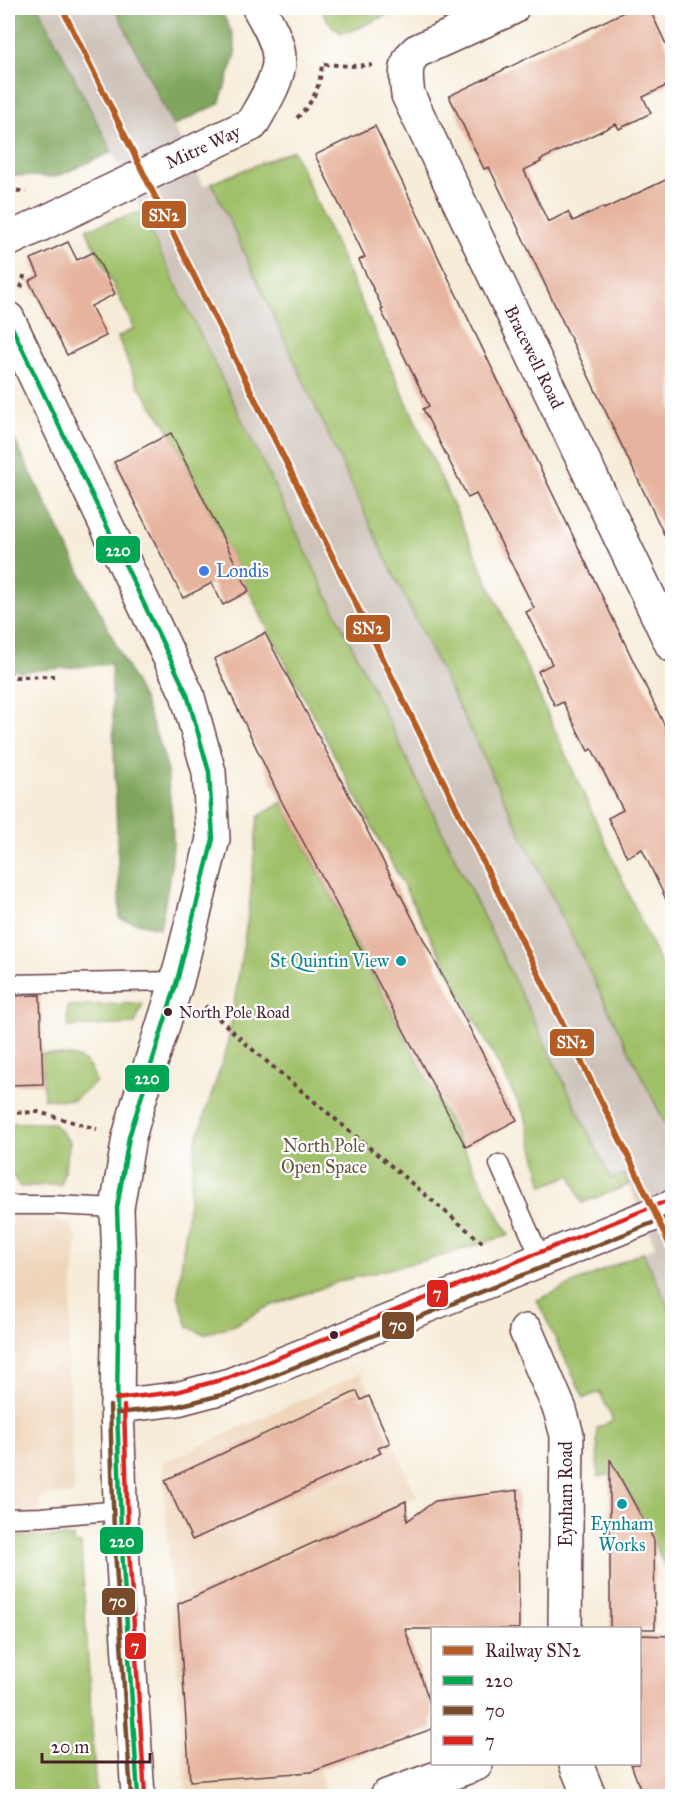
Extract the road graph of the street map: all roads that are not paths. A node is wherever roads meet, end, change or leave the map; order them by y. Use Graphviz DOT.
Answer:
graph roads {
  1 [pos="259,8"];
  2 [pos="512,8"];
  3 [pos="8,240"];
  4 [pos="8,319"];
  5 [pos="672,645"];
  6 [pos="177,981"];
  7 [pos="8,984"];
  8 [pos="499,1164"];
  9 [pos="8,1204"];
  10 [pos="672,1206"];
  11 [pos="117,1208"];
  12 [pos="541,1259"];
  13 [pos="526,1331"];
  14 [pos="117,1406"];
  15 [pos="121,1510"];
  16 [pos="8,1518"];
  17 [pos="565,1627"];
  18 [pos="473,1765"];
  19 [pos="576,1765"];
  20 [pos="138,1797"];
  21 [pos="387,1797"];
  22 [pos="589,1797"];
  1 -- 3 [label="main road, Mitre Way"];
  2 -- 5 [label="main road, Bracewell Road"];
  4 -- 6 [label="main road"];
  6 -- 7 [label="lane"];
  6 -- 11 [label="main road"];
  8 -- 12 [label="lane"];
  9 -- 11 [label="lane"];
  10 -- 12 [label="main road"];
  11 -- 14 [label="main road"];
  12 -- 14 [label="main road"];
  13 -- 17 [label="main road, Eynham Road"];
  14 -- 15 [label="main road"];
  15 -- 16 [label="lane"];
  15 -- 20 [label="main road"];
  18 -- 21 [label="main road"];
  19 -- 22 [label="main road"];
}
